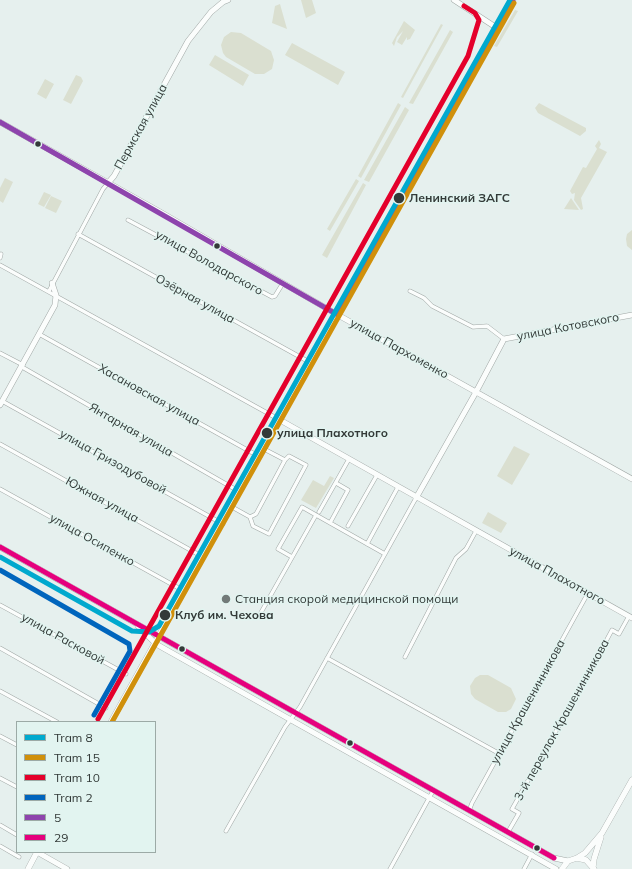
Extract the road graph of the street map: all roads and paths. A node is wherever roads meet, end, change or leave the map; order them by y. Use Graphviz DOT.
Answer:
graph roads {
  1 [pos="228,0"];
  2 [pos="454,0"];
  3 [pos="513,0"];
  4 [pos="497,28"];
  5 [pos="0,122"];
  6 [pos="108,183"];
  7 [pos="128,220"];
  8 [pos="78,234"];
  9 [pos="0,265"];
  10 [pos="52,282"];
  11 [pos="283,283"];
  12 [pos="49,291"];
  13 [pos="410,291"];
  14 [pos="56,295"];
  15 [pos="632,314"];
  16 [pos="338,315"];
  17 [pos="39,334"];
  18 [pos="504,339"];
  19 [pos="0,353"];
  20 [pos="312,364"];
  21 [pos="22,366"];
  22 [pos="476,392"];
  23 [pos="1,403"];
  24 [pos="280,420"];
  25 [pos="0,444"];
  26 [pos="264,449"];
  27 [pos="260,457"];
  28 [pos="349,459"];
  29 [pos="285,460"];
  30 [pos="377,476"];
  31 [pos="632,479"];
  32 [pos="336,483"];
  33 [pos="398,487"];
  34 [pos="0,489"];
  35 [pos="240,492"];
  36 [pos="416,498"];
  37 [pos="232,507"];
  38 [pos="317,514"];
  39 [pos="250,517"];
  40 [pos="330,523"];
  41 [pos="223,524"];
  42 [pos="348,526"];
  43 [pos="476,531"];
  44 [pos="366,544"];
  45 [pos="0,548"];
  46 [pos="385,554"];
  47 [pos="292,557"];
  48 [pos="204,558"];
  49 [pos="185,592"];
  50 [pos="588,593"];
  51 [pos="0,605"];
  52 [pos="259,616"];
  53 [pos="631,617"];
  54 [pos="134,622"];
  55 [pos="159,638"];
  56 [pos="156,644"];
  57 [pos="0,648"];
  58 [pos="404,657"];
  59 [pos="327,658"];
  60 [pos="126,674"];
  61 [pos="0,691"];
  62 [pos="106,708"];
  63 [pos="296,714"];
  64 [pos="290,719"];
  65 [pos="54,721"];
  66 [pos="112,721"];
  67 [pos="0,736"];
  68 [pos="16,744"];
  69 [pos="500,754"];
  70 [pos="0,778"];
  71 [pos="632,780"];
  72 [pos="16,786"];
  73 [pos="433,791"];
  74 [pos="430,797"];
  75 [pos="470,811"];
  76 [pos="0,825"];
  77 [pos="226,831"];
  78 [pos="508,832"];
  79 [pos="602,833"];
  80 [pos="16,834"];
  81 [pos="0,846"];
  82 [pos="36,853"];
  83 [pos="39,853"];
  84 [pos="532,854"];
  85 [pos="19,857"];
  86 [pos="577,858"];
  87 [pos="568,861"];
  88 [pos="594,868"];
  89 [pos="28,869"];
  90 [pos="67,869"];
  91 [pos="390,869"];
  92 [pos="524,869"];
  93 [pos="556,869"];
  94 [pos="562,869"];
  1 -- 6 [label="street, Пермская улица"];
  2 -- 4 [label="street"];
  3 -- 4 [label="main road"];
  4 -- 16 [label="main road"];
  5 -- 6 [label="street, улица Пархоменко"];
  6 -- 8 [label="street, Пермская улица"];
  6 -- 11 [label="street, улица Пархоменко"];
  7 -- 11 [label="street, улица Володарского"];
  8 -- 10 [label="street, Пермская улица"];
  8 -- 20 [label="street, Озёрная улица"];
  9 -- 12 [label="street, улица Плахотного"];
  10 -- 12 [label="street, Пермская улица"];
  10 -- 14 [label="street"];
  11 -- 16 [label="street, улица Пархоменко"];
  12 -- 14 [label="street, улица Плахотного"];
  13 -- 18 [label="street"];
  14 -- 17 [label="street"];
  14 -- 24 [label="street, улица Плахотного"];
  15 -- 18 [label="street, улица Котовского"];
  16 -- 20 [label="main road"];
  16 -- 22 [label="street, улица Пархоменко"];
  17 -- 21 [label="street"];
  17 -- 27 [label="street, Хасановская улица"];
  18 -- 22 [label="street"];
  19 -- 21 [label="street, Янтарная улица"];
  20 -- 24 [label="main road"];
  21 -- 23 [label="street"];
  21 -- 35 [label="street, Янтарная улица"];
  22 -- 31 [label="street, улица Пархоменко"];
  22 -- 36 [label="street"];
  23 -- 41 [label="street, улица Гризодубовой"];
  24 -- 26 [label="main road"];
  24 -- 28 [label="street, улица Плахотного"];
  25 -- 48 [label="street, Южная улица"];
  26 -- 27 [label="main road"];
  26 -- 29 [label="street"];
  27 -- 35 [label="main road"];
  28 -- 30 [label="street, улица Плахотного"];
  28 -- 32 [label="street"];
  29 -- 39 [label="street"];
  29 -- 39 [label="street"];
  30 -- 33 [label="street, улица Плахотного"];
  30 -- 42 [label="street"];
  32 -- 38 [label="street"];
  32 -- 40 [label="street"];
  33 -- 36 [label="street, улица Плахотного"];
  33 -- 44 [label="street"];
  34 -- 49 [label="street, улица Осипенко"];
  35 -- 37 [label="main road"];
  36 -- 43 [label="street, улица Плахотного"];
  36 -- 46 [label="street"];
  37 -- 39 [label="street"];
  37 -- 41 [label="main road"];
  38 -- 40 [label="street"];
  38 -- 47 [label="street"];
  38 -- 47 [label="street"];
  40 -- 44 [label="street"];
  41 -- 48 [label="main road"];
  43 -- 50 [label="street, улица Плахотного"];
  43 -- 58 [label="street"];
  44 -- 46 [label="street"];
  45 -- 54 [label="street"];
  46 -- 59 [label="street"];
  47 -- 52 [label="street"];
  48 -- 49 [label="main road"];
  49 -- 55 [label="main road"];
  50 -- 53 [label="street, улица Плахотного"];
  50 -- 69 [label="street, улица Крашенинникова"];
  51 -- 60 [label="street, улица Расковой"];
  53 -- 78 [label="street, 3-й переулок Крашенинникова"];
  54 -- 55 [label="street"];
  54 -- 56 [label="street"];
  55 -- 56 [label="main road"];
  55 -- 63 [label="street"];
  56 -- 64 [label="street"];
  56 -- 66 [label="main road"];
  57 -- 62 [label="street"];
  59 -- 63 [label="street"];
  59 -- 69 [label="street"];
  61 -- 65 [label="street"];
  63 -- 64 [label="street"];
  63 -- 73 [label="street"];
  64 -- 74 [label="street"];
  64 -- 77 [label="street"];
  67 -- 68 [label="street"];
  69 -- 75 [label="street, улица Крашенинникова"];
  70 -- 72 [label="street"];
  71 -- 79 [label="main road"];
  73 -- 74 [label="street"];
  73 -- 75 [label="street"];
  74 -- 84 [label="street"];
  74 -- 91 [label="street"];
  75 -- 78 [label="street"];
  76 -- 80 [label="street"];
  78 -- 87 [label="street"];
  79 -- 86 [label="main road"];
  79 -- 88 [label="main road"];
  81 -- 85 [label="street"];
  82 -- 89 [label="main road"];
  83 -- 90 [label="street"];
  84 -- 92 [label="street"];
  84 -- 93 [label="street"];
  86 -- 87 [label="main road"];
  86 -- 88 [label="main road"];
  87 -- 94 [label="main road"];
}
